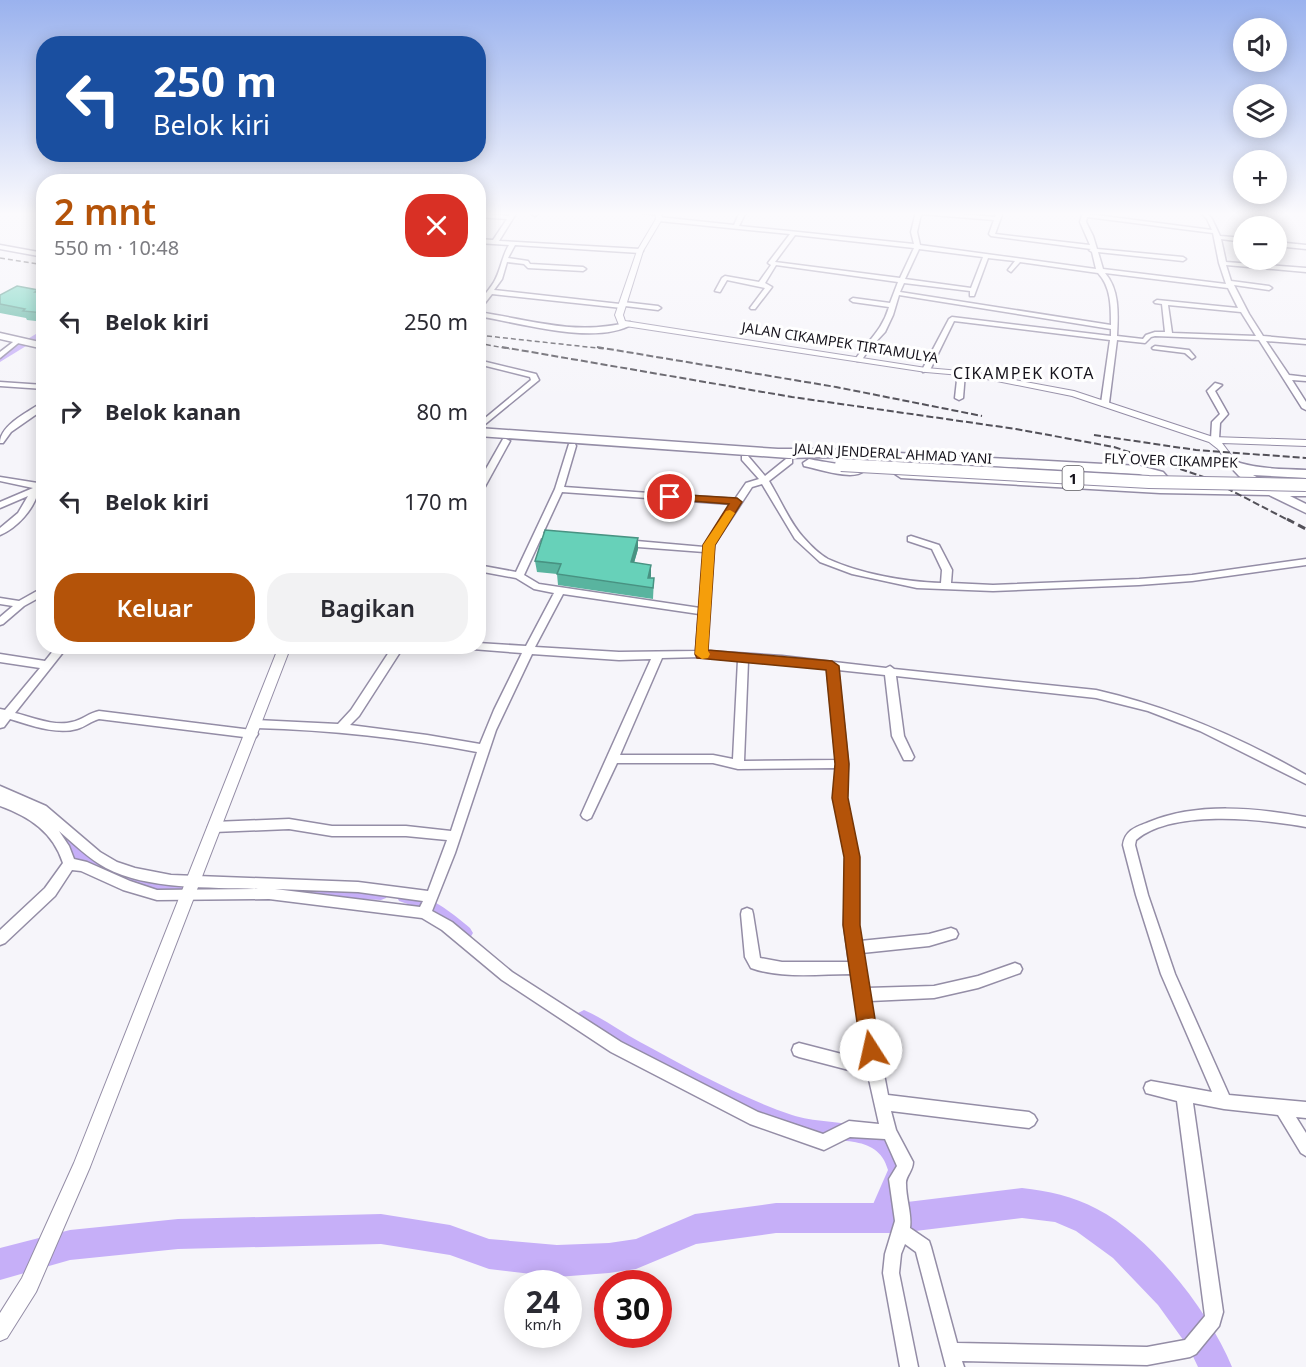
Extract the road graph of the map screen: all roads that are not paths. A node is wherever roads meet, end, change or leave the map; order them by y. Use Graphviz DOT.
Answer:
graph roads {
  1 [pos="499,276"];
  2 [pos="632,276"];
  3 [pos="766,276"];
  4 [pos="857,276"];
  5 [pos="903,276"];
  6 [pos="978,276"];
  7 [pos="1105,276"];
  8 [pos="1145,276"];
  9 [pos="1227,276"];
  10 [pos="900,282"];
  11 [pos="760,284"];
  12 [pos="1230,285"];
  13 [pos="1269,288"];
  14 [pos="973,290"];
  15 [pos="718,291"];
  16 [pos="492,292"];
  17 [pos="896,293"];
  18 [pos="853,300"];
  19 [pos="486,301"];
  20 [pos="969,304"];
  21 [pos="623,305"];
  22 [pos="892,305"];
  23 [pos="658,308"];
  24 [pos="753,308"];
  25 [pos="1240,310"];
  26 [pos="486,314"];
  27 [pos="630,324"];
  28 [pos="1114,327"];
  29 [pos="0,334"];
  30 [pos="1169,335"];
  31 [pos="1260,338"];
  32 [pos="1114,339"];
  33 [pos="32,341"];
  34 [pos="1145,341"];
  35 [pos="1306,342"];
  36 [pos="1155,348"];
  37 [pos="0,356"];
  38 [pos="1192,357"];
  39 [pos="1162,359"];
  40 [pos="860,360"];
  41 [pos="486,364"];
  42 [pos="926,370"];
  43 [pos="961,373"];
  44 [pos="1289,377"];
  45 [pos="1306,379"];
  46 [pos="0,384"];
  47 [pos="1218,385"];
  48 [pos="36,386"];
  49 [pos="959,398"];
  50 [pos="1105,403"];
  51 [pos="1306,408"];
  52 [pos="36,411"];
  53 [pos="486,423"];
  54 [pos="486,431"];
  55 [pos="486,439"];
  56 [pos="1214,440"];
  57 [pos="0,441"];
  58 [pos="506,441"];
  59 [pos="1306,443"];
  60 [pos="572,446"];
  61 [pos="784,457"];
  62 [pos="745,458"];
  63 [pos="854,459"];
  64 [pos="1229,459"];
  65 [pos="808,463"];
  66 [pos="1280,473"];
  67 [pos="1249,476"];
  68 [pos="486,477"];
  69 [pos="1306,477"];
  70 [pos="0,479"];
  71 [pos="765,482"];
  72 [pos="36,487"];
  73 [pos="36,489"];
  74 [pos="559,489"];
  75 [pos="1160,489"];
  76 [pos="1274,492"];
  77 [pos="1306,492"];
  78 [pos="36,494"];
  79 [pos="737,502"];
  80 [pos="0,506"];
  81 [pos="1306,509"];
  82 [pos="0,532"];
  83 [pos="538,535"];
  84 [pos="561,537"];
  85 [pos="911,539"];
  86 [pos="618,542"];
  87 [pos="709,550"];
  88 [pos="1306,562"];
  89 [pos="486,570"];
  90 [pos="519,576"];
  91 [pos="946,586"];
  92 [pos="560,590"];
  93 [pos="36,595"];
  94 [pos="0,601"];
  95 [pos="21,604"];
  96 [pos="705,612"];
  97 [pos="0,622"];
  98 [pos="486,647"];
  99 [pos="529,650"];
  100 [pos="56,654"];
  101 [pos="282,654"];
  102 [pos="394,654"];
  103 [pos="702,654"];
  104 [pos="658,655"];
  105 [pos="743,657"];
  106 [pos="0,658"];
  107 [pos="46,665"];
  108 [pos="832,666"];
  109 [pos="890,670"];
  110 [pos="4,714"];
  111 [pos="0,724"];
  112 [pos="341,728"];
  113 [pos="254,729"];
  114 [pos="484,749"];
  115 [pos="908,757"];
  116 [pos="613,759"];
  117 [pos="842,764"];
  118 [pos="738,765"];
  119 [pos="1306,780"];
  120 [pos="0,791"];
  121 [pos="0,801"];
  122 [pos="587,815"];
  123 [pos="1306,822"];
  124 [pos="214,827"];
  125 [pos="454,836"];
  126 [pos="83,850"];
  127 [pos="69,862"];
  128 [pos="189,887"];
  129 [pos="428,905"];
  130 [pos="747,914"];
  131 [pos="951,934"];
  132 [pos="0,939"];
  133 [pos="855,948"];
  134 [pos="857,968"];
  135 [pos="1015,969"];
  136 [pos="862,995"];
  137 [pos="799,1050"];
  138 [pos="874,1069"];
  139 [pos="1151,1088"];
  140 [pos="1184,1094"];
  141 [pos="882,1102"];
  142 [pos="1224,1102"];
  143 [pos="1282,1107"];
  144 [pos="1306,1110"];
  145 [pos="1029,1120"];
  146 [pos="889,1132"];
  147 [pos="1306,1148"];
  148 [pos="902,1226"];
  149 [pos="0,1331"];
  150 [pos="953,1360"];
  151 [pos="909,1367"];
  1 -- 16 [label="street"];
  2 -- 21 [label="street"];
  3 -- 11 [label="street"];
  4 -- 10 [label="street"];
  5 -- 10 [label="street"];
  6 -- 14 [label="street"];
  7 -- 28 [label="street"];
  8 -- 12 [label="street"];
  9 -- 12 [label="street"];
  10 -- 14 [label="street"];
  10 -- 17 [label="street"];
  11 -- 15 [label="street"];
  11 -- 24 [label="street"];
  12 -- 13 [label="street"];
  12 -- 25 [label="street"];
  14 -- 20 [label="street"];
  16 -- 19 [label="street"];
  16 -- 21 [label="street"];
  17 -- 20 [label="street"];
  17 -- 22 [label="street"];
  18 -- 22 [label="street"];
  20 -- 28 [label="street"];
  21 -- 23 [label="street"];
  21 -- 27 [label="street"];
  22 -- 40 [label="street"];
  25 -- 30 [label="street"];
  25 -- 31 [label="street"];
  26 -- 27 [label="street"];
  27 -- 40 [label="street, JALAN CIKAMPEK TIRTAMULYA"];
  28 -- 32 [label="street"];
  29 -- 33 [label="highway"];
  30 -- 31 [label="street"];
  30 -- 34 [label="street"];
  31 -- 35 [label="street"];
  31 -- 44 [label="street"];
  32 -- 34 [label="street"];
  32 -- 42 [label="street"];
  32 -- 50 [label="street"];
  33 -- 37 [label="street"];
  34 -- 36 [label="street"];
  36 -- 38 [label="street"];
  36 -- 39 [label="street"];
  40 -- 42 [label="street, JALAN CIKAMPEK TIRTAMULYA"];
  41 -- 53 [label="street"];
  42 -- 43 [label="street, JALAN CIKAMPEK TIRTAMULYA"];
  43 -- 49 [label="street"];
  43 -- 50 [label="street, JALAN CIKAMPEK TIRTAMULYA"];
  44 -- 45 [label="street"];
  44 -- 51 [label="street"];
  46 -- 48 [label="street"];
  47 -- 56 [label="street"];
  50 -- 56 [label="street, JALAN CIKAMPEK TIRTAMULYA"];
  52 -- 57 [label="street"];
  54 -- 61 [label="highway, JALAN JENDERAL AHMAD YANI / 1"];
  55 -- 58 [label="highway, JALAN JENDERAL AHMAD YANI / 1"];
  56 -- 59 [label="street"];
  56 -- 64 [label="street, JALAN CIKAMPEK TIRTAMULYA"];
  58 -- 60 [label="highway, JALAN JENDERAL AHMAD YANI / 1"];
  58 -- 68 [label="street"];
  60 -- 62 [label="highway, JALAN JENDERAL AHMAD YANI / 1"];
  60 -- 74 [label="street"];
  61 -- 62 [label="highway, JALAN JENDERAL AHMAD YANI / 1"];
  61 -- 63 [label="highway, JALAN JENDERAL AHMAD YANI / 1"];
  61 -- 65 [label="highway, JALAN JENDERAL AHMAD YANI / 1"];
  61 -- 71 [label="street"];
  61 -- 75 [label="highway"];
  62 -- 71 [label="street"];
  63 -- 69 [label="highway, FLY OVER CIKAMPEK / 1"];
  64 -- 66 [label="highway"];
  64 -- 67 [label="highway"];
  65 -- 69 [label="highway, JALAN JENDERAL AHMAD YANI / 1, bridge"];
  65 -- 75 [label="highway"];
  66 -- 67 [label="highway"];
  66 -- 69 [label="highway"];
  67 -- 76 [label="highway"];
  70 -- 72 [label="street"];
  71 -- 79 [label="street"];
  71 -- 91 [label="street"];
  73 -- 80 [label="street"];
  74 -- 79 [label="street"];
  74 -- 83 [label="street"];
  75 -- 76 [label="highway"];
  76 -- 77 [label="highway"];
  76 -- 81 [label="highway"];
  78 -- 82 [label="street"];
  79 -- 87 [label="street"];
  83 -- 84 [label="street"];
  83 -- 90 [label="street"];
  85 -- 91 [label="street"];
  86 -- 87 [label="street"];
  87 -- 96 [label="street"];
  88 -- 91 [label="street"];
  89 -- 90 [label="street"];
  90 -- 92 [label="street"];
  92 -- 96 [label="street"];
  92 -- 99 [label="street"];
  93 -- 95 [label="street"];
  94 -- 95 [label="street"];
  95 -- 97 [label="street"];
  96 -- 103 [label="street"];
  98 -- 99 [label="street"];
  99 -- 104 [label="street"];
  99 -- 114 [label="street"];
  100 -- 107 [label="street"];
  101 -- 113 [label="street"];
  102 -- 112 [label="street"];
  103 -- 104 [label="street"];
  103 -- 105 [label="street"];
  104 -- 116 [label="street"];
  105 -- 108 [label="street"];
  105 -- 118 [label="street"];
  106 -- 107 [label="street"];
  107 -- 110 [label="street"];
  108 -- 109 [label="street"];
  108 -- 117 [label="street"];
  109 -- 115 [label="street"];
  109 -- 119 [label="street"];
  110 -- 111 [label="street"];
  110 -- 113 [label="street"];
  112 -- 113 [label="street"];
  112 -- 114 [label="street"];
  113 -- 124 [label="street"];
  114 -- 125 [label="street"];
  116 -- 118 [label="street"];
  116 -- 122 [label="street"];
  117 -- 118 [label="street"];
  117 -- 133 [label="street"];
  120 -- 126 [label="street"];
  121 -- 127 [label="street"];
  123 -- 142 [label="street"];
  124 -- 125 [label="street"];
  124 -- 128 [label="street"];
  125 -- 129 [label="street"];
  126 -- 127 [label="street"];
  126 -- 128 [label="street"];
  127 -- 128 [label="street"];
  127 -- 132 [label="street"];
  128 -- 129 [label="street"];
  128 -- 149 [label="street"];
  129 -- 146 [label="street"];
  130 -- 134 [label="street"];
  131 -- 133 [label="street"];
  133 -- 134 [label="street"];
  134 -- 136 [label="street"];
  135 -- 136 [label="street"];
  136 -- 138 [label="street"];
  137 -- 138 [label="street"];
  138 -- 141 [label="street"];
  139 -- 140 [label="street"];
  140 -- 142 [label="street"];
  140 -- 150 [label="street"];
  141 -- 145 [label="street"];
  141 -- 146 [label="street"];
  142 -- 143 [label="street"];
  143 -- 144 [label="street"];
  143 -- 147 [label="street"];
  146 -- 148 [label="street"];
  148 -- 150 [label="street"];
  148 -- 151 [label="street"];
}
